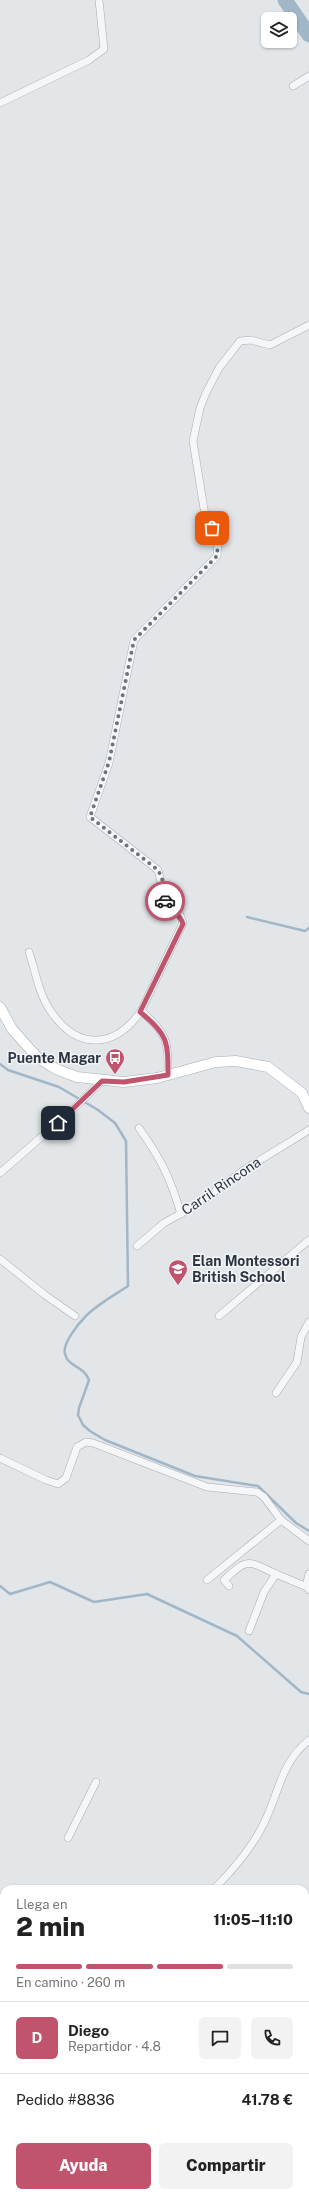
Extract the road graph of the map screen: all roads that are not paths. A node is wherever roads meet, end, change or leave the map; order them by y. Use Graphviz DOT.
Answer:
graph roads {
  1 [pos="99,0"];
  2 [pos="309,76"];
  3 [pos="293,86"];
  4 [pos="0,102"];
  5 [pos="309,325"];
  6 [pos="29,952"];
  7 [pos="0,1007"];
  8 [pos="140,1012"];
  9 [pos="168,1075"];
  10 [pos="102,1081"];
  11 [pos="309,1108"];
  12 [pos="140,1128"];
  13 [pos="309,1130"];
  14 [pos="0,1174"];
  15 [pos="181,1214"];
  16 [pos="309,1240"];
  17 [pos="137,1246"];
  18 [pos="0,1259"];
  19 [pos="75,1316"];
  20 [pos="219,1316"];
  21 [pos="309,1322"];
  22 [pos="276,1393"];
  23 [pos="0,1458"];
  24 [pos="281,1520"];
  25 [pos="309,1541"];
  26 [pos="276,1574"];
  27 [pos="309,1574"];
  28 [pos="207,1580"];
  29 [pos="229,1586"];
  30 [pos="308,1588"];
  31 [pos="249,1631"];
  32 [pos="309,1740"];
  33 [pos="96,1782"];
  34 [pos="68,1838"];
  35 [pos="218,1885"];
  1 -- 4 [label="street"];
  2 -- 3 [label="street"];
  5 -- 8 [label="street"];
  6 -- 8 [label="street"];
  7 -- 10 [label="main road"];
  8 -- 9 [label="street"];
  9 -- 10 [label="main road"];
  9 -- 11 [label="main road"];
  10 -- 14 [label="street"];
  12 -- 15 [label="street"];
  13 -- 15 [label="street, Carril Rincona"];
  15 -- 17 [label="street, Carril Rincona"];
  16 -- 20 [label="street"];
  18 -- 19 [label="street"];
  21 -- 22 [label="street"];
  23 -- 24 [label="street"];
  24 -- 25 [label="street"];
  24 -- 28 [label="street"];
  26 -- 29 [label="street"];
  26 -- 30 [label="street"];
  26 -- 31 [label="street"];
  27 -- 30 [label="street"];
  32 -- 35 [label="street"];
  33 -- 34 [label="street"];
}
